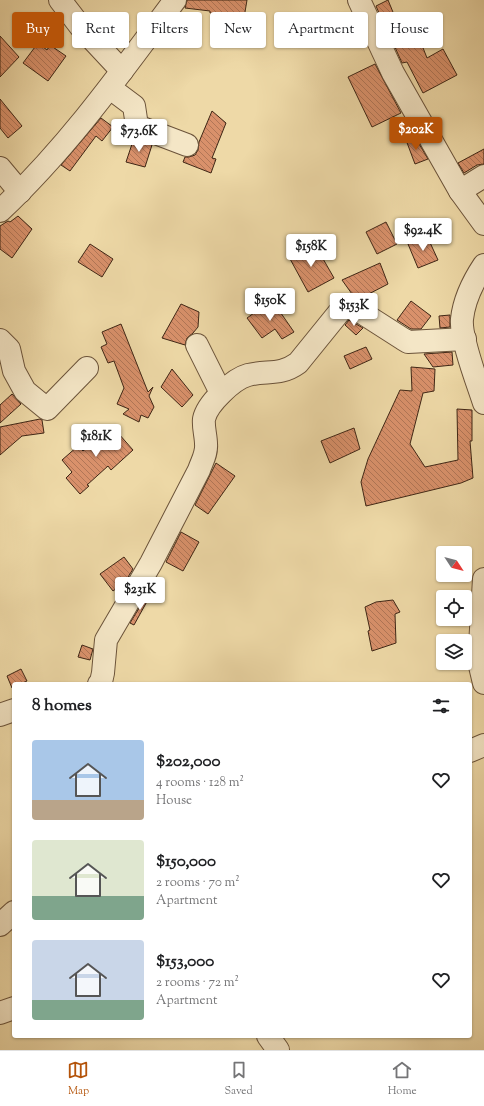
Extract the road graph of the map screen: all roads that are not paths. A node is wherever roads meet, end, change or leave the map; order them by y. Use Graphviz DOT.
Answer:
graph roads {
  1 [pos="60,0"];
  2 [pos="175,0"];
  3 [pos="359,0"];
  4 [pos="116,80"];
  5 [pos="187,145"];
  6 [pos="0,168"];
  7 [pos="484,176"];
  8 [pos="460,191"];
  9 [pos="20,192"];
  10 [pos="0,211"];
  11 [pos="484,224"];
  12 [pos="482,273"];
  13 [pos="465,339"];
  14 [pos="0,340"];
  15 [pos="197,345"];
  16 [pos="87,368"];
  17 [pos="222,393"];
  18 [pos="484,403"];
  19 [pos="484,579"];
  20 [pos="101,682"];
  21 [pos="484,683"];
  22 [pos="12,711"];
  23 [pos="0,715"];
  24 [pos="484,745"];
  25 [pos="472,750"];
  26 [pos="12,914"];
  27 [pos="0,925"];
  28 [pos="12,1009"];
  29 [pos="0,1013"];
  30 [pos="269,1038"];
  31 [pos="278,1050"];
  1 -- 4 [label="street"];
  2 -- 4 [label="street"];
  3 -- 8 [label="street"];
  4 -- 5 [label="street"];
  4 -- 9 [label="street"];
  6 -- 9 [label="street"];
  7 -- 8 [label="street"];
  8 -- 11 [label="street"];
  9 -- 10 [label="street"];
  12 -- 13 [label="street"];
  13 -- 17 [label="street"];
  13 -- 18 [label="street"];
  14 -- 16 [label="street"];
  15 -- 17 [label="street"];
  17 -- 20 [label="street"];
  19 -- 21 [label="street"];
  22 -- 23 [label="street"];
  24 -- 25 [label="street"];
  26 -- 27 [label="street"];
  28 -- 29 [label="street"];
  30 -- 31 [label="street"];
}
